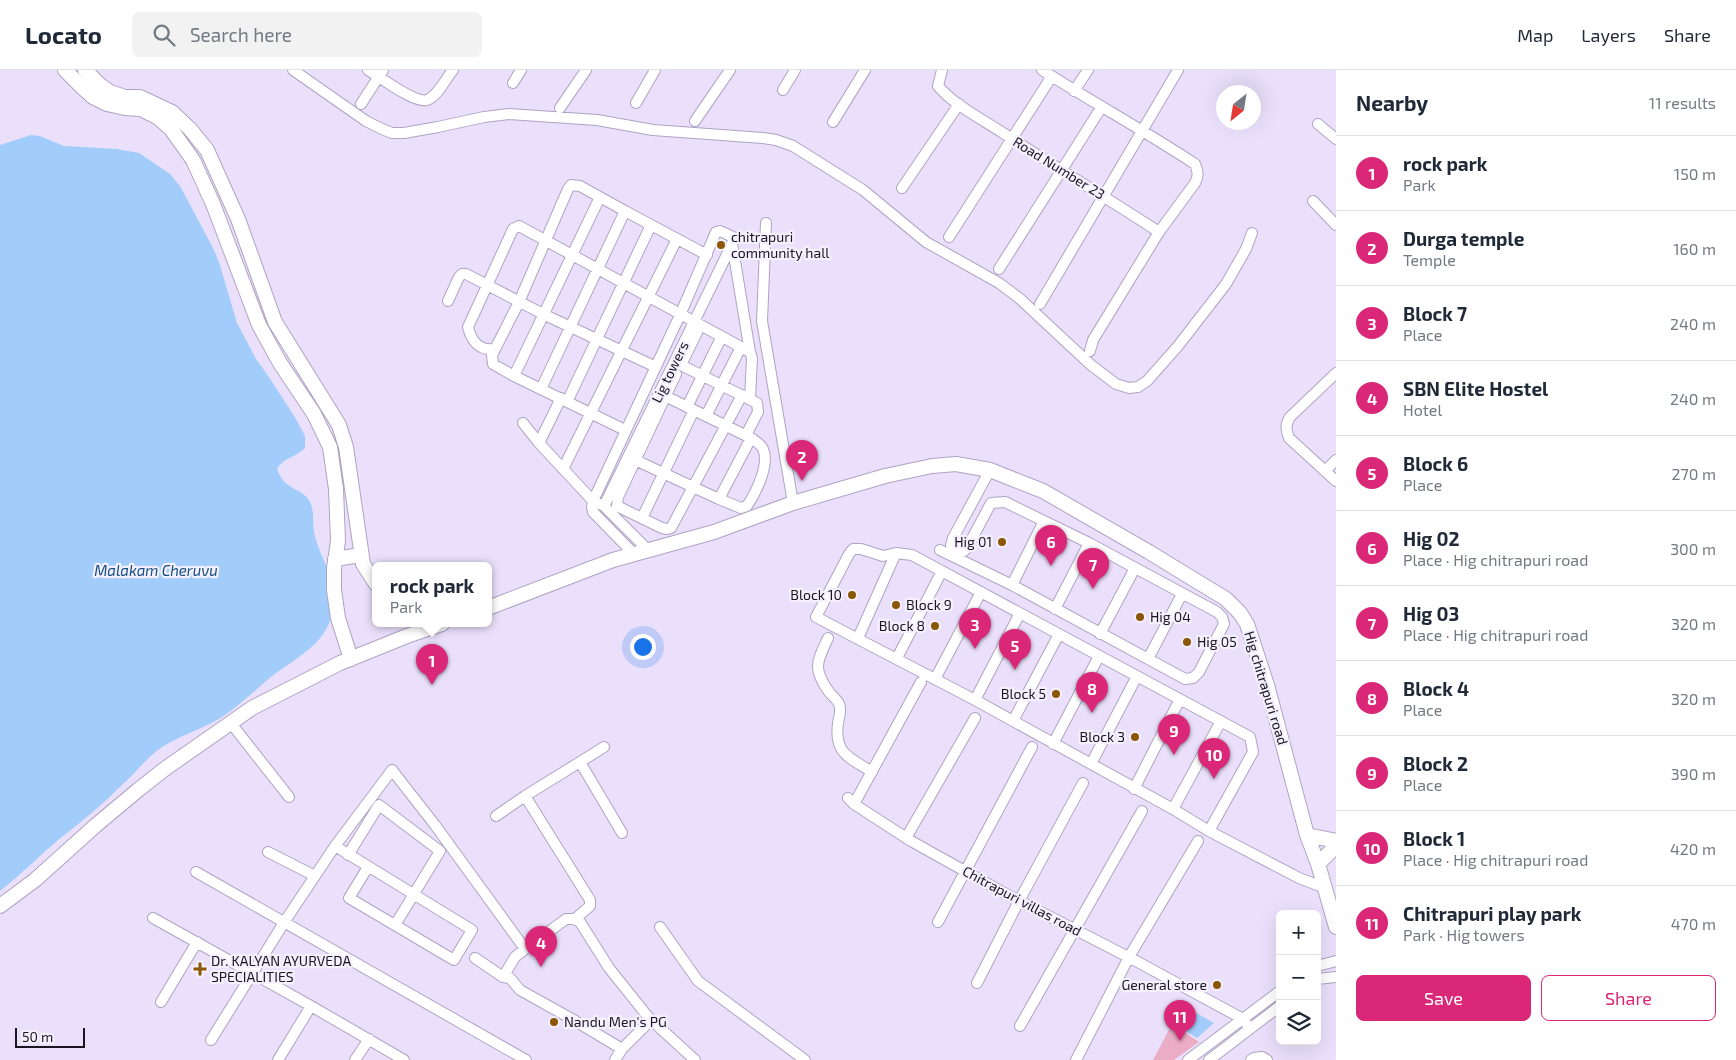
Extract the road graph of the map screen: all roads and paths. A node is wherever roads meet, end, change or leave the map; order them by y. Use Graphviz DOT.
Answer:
graph roads {
  1 [pos="65,70"];
  2 [pos="85,70"];
  3 [pos="294,70"];
  4 [pos="368,70"];
  5 [pos="452,70"];
  6 [pos="521,70"];
  7 [pos="586,70"];
  8 [pos="655,70"];
  9 [pos="730,70"];
  10 [pos="795,70"];
  11 [pos="865,70"];
  12 [pos="942,70"];
  13 [pos="1042,70"];
  14 [pos="1088,70"];
  15 [pos="1178,70"];
  16 [pos="381,73"];
  17 [pos="1052,76"];
  18 [pos="513,83"];
  19 [pos="783,90"];
  20 [pos="96,91"];
  21 [pos="1074,91"];
  22 [pos="636,103"];
  23 [pos="361,104"];
  24 [pos="959,104"];
  25 [pos="560,108"];
  26 [pos="1101,108"];
  27 [pos="160,112"];
  28 [pos="695,121"];
  29 [pos="833,122"];
  30 [pos="1321,127"];
  31 [pos="1142,130"];
  32 [pos="1012,139"];
  33 [pos="1336,139"];
  34 [pos="1062,172"];
  35 [pos="902,188"];
  36 [pos="1104,196"];
  37 [pos="600,197"];
  38 [pos="1312,201"];
  39 [pos="625,211"];
  40 [pos="766,223"];
  41 [pos="651,225"];
  42 [pos="1336,225"];
  43 [pos="1159,232"];
  44 [pos="1252,233"];
  45 [pos="949,237"];
  46 [pos="677,238"];
  47 [pos="545,240"];
  48 [pos="734,241"];
  49 [pos="707,255"];
  50 [pos="572,256"];
  51 [pos="999,268"];
  52 [pos="597,270"];
  53 [pos="623,283"];
  54 [pos="488,285"];
  55 [pos="649,296"];
  56 [pos="448,301"];
  57 [pos="519,302"];
  58 [pos="1040,304"];
  59 [pos="544,315"];
  60 [pos="680,315"];
  61 [pos="697,324"];
  62 [pos="570,327"];
  63 [pos="721,338"];
  64 [pos="596,339"];
  65 [pos="494,349"];
  66 [pos="745,350"];
  67 [pos="1090,351"];
  68 [pos="622,352"];
  69 [pos="678,364"];
  70 [pos="656,367"];
  71 [pos="1336,373"];
  72 [pos="702,375"];
  73 [pos="514,376"];
  74 [pos="722,385"];
  75 [pos="646,387"];
  76 [pos="541,389"];
  77 [pos="662,395"];
  78 [pos="746,397"];
  79 [pos="564,400"];
  80 [pos="691,408"];
  81 [pos="591,413"];
  82 [pos="706,416"];
  83 [pos="523,423"];
  84 [pos="726,426"];
  85 [pos="625,430"];
  86 [pos="749,436"];
  87 [pos="539,443"];
  88 [pos="330,447"];
  89 [pos="346,447"];
  90 [pos="631,458"];
  91 [pos="1336,460"];
  92 [pos="564,469"];
  93 [pos="990,470"];
  94 [pos="1325,471"];
  95 [pos="664,473"];
  96 [pos="1336,481"];
  97 [pos="693,487"];
  98 [pos="719,500"];
  99 [pos="593,501"];
  100 [pos="793,503"];
  101 [pos="604,506"];
  102 [pos="642,518"];
  103 [pos="1044,521"];
  104 [pos="1089,543"];
  105 [pos="940,550"];
  106 [pos="641,552"];
  107 [pos="896,553"];
  108 [pos="361,555"];
  109 [pos="335,559"];
  110 [pos="1135,568"];
  111 [pos="942,571"];
  112 [pos="372,578"];
  113 [pos="1012,585"];
  114 [pos="981,592"];
  115 [pos="1182,594"];
  116 [pos="492,606"];
  117 [pos="1055,609"];
  118 [pos="1020,613"];
  119 [pos="422,627"];
  120 [pos="409,629"];
  121 [pos="1059,634"];
  122 [pos="1100,634"];
  123 [pos="828,638"];
  124 [pos="858,638"];
  125 [pos="1100,656"];
  126 [pos="897,658"];
  127 [pos="1148,659"];
  128 [pos="351,660"];
  129 [pos="1137,676"];
  130 [pos="935,679"];
  131 [pos="920,682"];
  132 [pos="1180,699"];
  133 [pos="975,700"];
  134 [pos="975,718"];
  135 [pos="1013,721"];
  136 [pos="1221,721"];
  137 [pos="230,722"];
  138 [pos="1053,744"];
  139 [pos="1032,746"];
  140 [pos="604,747"];
  141 [pos="580,762"];
  142 [pos="1090,764"];
  143 [pos="872,772"];
  144 [pos="1083,783"];
  145 [pos="1134,789"];
  146 [pos="525,796"];
  147 [pos="289,797"];
  148 [pos="1173,809"];
  149 [pos="1142,811"];
  150 [pos="496,816"];
  151 [pos="1209,831"];
  152 [pos="622,834"];
  153 [pos="1307,835"];
  154 [pos="906,838"];
  155 [pos="1336,841"];
  156 [pos="1198,842"];
  157 [pos="335,846"];
  158 [pos="1336,846"];
  159 [pos="268,852"];
  160 [pos="348,854"];
  161 [pos="1318,864"];
  162 [pos="368,867"];
  163 [pos="964,871"];
  164 [pos="196,872"];
  165 [pos="315,876"];
  166 [pos="1325,888"];
  167 [pos="414,896"];
  168 [pos="1019,901"];
  169 [pos="0,906"];
  170 [pos="153,918"];
  171 [pos="575,919"];
  172 [pos="285,921"];
  173 [pos="938,922"];
  174 [pos="395,925"];
  175 [pos="660,927"];
  176 [pos="1336,927"];
  177 [pos="1074,929"];
  178 [pos="198,942"];
  179 [pos="525,948"];
  180 [pos="475,958"];
  181 [pos="1129,958"];
  182 [pos="1336,961"];
  183 [pos="1321,965"];
  184 [pos="252,974"];
  185 [pos="503,977"];
  186 [pos="1336,977"];
  187 [pos="1321,979"];
  188 [pos="978,983"];
  189 [pos="1276,994"];
  190 [pos="161,1002"];
  191 [pos="311,1006"];
  192 [pos="1276,1009"];
  193 [pos="1243,1019"];
  194 [pos="651,1020"];
  195 [pos="1020,1026"];
  196 [pos="1250,1029"];
  197 [pos="369,1039"];
  198 [pos="211,1040"];
  199 [pos="622,1049"];
  200 [pos="278,1060"];
  201 [pos="355,1060"];
  202 [pos="404,1060"];
  203 [pos="526,1060"];
  204 [pos="615,1060"];
  205 [pos="694,1060"];
  206 [pos="805,1060"];
  207 [pos="1076,1060"];
  208 [pos="1188,1060"];
  209 [pos="1209,1060"];
  210 [pos="1251,1060"];
  211 [pos="1267,1060"];
  1 -- 20 [label="street"];
  2 -- 20 [label="street"];
  3 -- 44 [label="street"];
  4 -- 16 [label="street"];
  5 -- 16 [label="street"];
  6 -- 18 [label="street"];
  7 -- 25 [label="street"];
  8 -- 22 [label="street"];
  9 -- 28 [label="street"];
  10 -- 19 [label="street"];
  11 -- 29 [label="street"];
  12 -- 24 [label="street, Road Number 23"];
  13 -- 17 [label="street"];
  14 -- 21 [label="street"];
  15 -- 31 [label="street"];
  16 -- 23 [label="street"];
  17 -- 21 [label="street"];
  17 -- 32 [label="street"];
  20 -- 27 [label="street"];
  21 -- 26 [label="street"];
  24 -- 32 [label="street, Road Number 23"];
  24 -- 35 [label="street"];
  26 -- 31 [label="street"];
  26 -- 34 [label="street"];
  27 -- 88 [label="street"];
  27 -- 89 [label="street"];
  30 -- 33 [label="street"];
  31 -- 36 [label="street"];
  31 -- 43 [label="street"];
  32 -- 34 [label="street, Road Number 23"];
  32 -- 45 [label="street"];
  34 -- 36 [label="street, Road Number 23"];
  34 -- 51 [label="street"];
  36 -- 43 [label="street, Road Number 23"];
  36 -- 58 [label="street"];
  37 -- 39 [label="street"];
  37 -- 47 [label="street"];
  37 -- 50 [label="street"];
  38 -- 42 [label="street"];
  39 -- 41 [label="street"];
  39 -- 52 [label="street"];
  40 -- 100 [label="street"];
  41 -- 46 [label="street"];
  41 -- 53 [label="street"];
  43 -- 67 [label="street"];
  46 -- 49 [label="street"];
  46 -- 55 [label="street"];
  47 -- 50 [label="street"];
  47 -- 54 [label="street"];
  47 -- 57 [label="street"];
  48 -- 49 [label="street"];
  48 -- 61 [label="street, Lig towers"];
  48 -- 66 [label="street"];
  49 -- 60 [label="street"];
  50 -- 52 [label="street"];
  50 -- 59 [label="street"];
  52 -- 53 [label="street"];
  52 -- 62 [label="street"];
  53 -- 55 [label="street"];
  53 -- 64 [label="street"];
  54 -- 56 [label="street"];
  54 -- 57 [label="street"];
  54 -- 65 [label="street"];
  55 -- 60 [label="street"];
  55 -- 68 [label="street"];
  57 -- 59 [label="street"];
  57 -- 65 [label="street"];
  59 -- 62 [label="street"];
  59 -- 73 [label="street"];
  60 -- 61 [label="street"];
  60 -- 70 [label="street"];
  61 -- 63 [label="street"];
  61 -- 69 [label="street, Lig towers"];
  62 -- 64 [label="street"];
  62 -- 76 [label="street"];
  63 -- 66 [label="street"];
  63 -- 72 [label="street"];
  64 -- 68 [label="street"];
  64 -- 79 [label="street"];
  65 -- 73 [label="street"];
  66 -- 74 [label="street"];
  66 -- 78 [label="street"];
  68 -- 70 [label="street"];
  68 -- 81 [label="street"];
  69 -- 72 [label="street"];
  69 -- 77 [label="street, Lig towers"];
  70 -- 75 [label="street"];
  71 -- 94 [label="street"];
  72 -- 74 [label="street"];
  72 -- 80 [label="street"];
  73 -- 76 [label="street"];
  74 -- 78 [label="street"];
  74 -- 82 [label="street"];
  75 -- 77 [label="street"];
  75 -- 85 [label="street"];
  76 -- 79 [label="street"];
  77 -- 80 [label="street"];
  77 -- 90 [label="street, Lig towers"];
  78 -- 84 [label="street"];
  78 -- 86 [label="street"];
  79 -- 81 [label="street"];
  79 -- 87 [label="street"];
  80 -- 82 [label="street"];
  80 -- 95 [label="street"];
  81 -- 85 [label="street"];
  81 -- 92 [label="street"];
  82 -- 84 [label="street"];
  83 -- 87 [label="street"];
  84 -- 86 [label="street"];
  84 -- 97 [label="street"];
  85 -- 99 [label="street"];
  86 -- 98 [label="street"];
  86 -- 98 [label="street"];
  87 -- 92 [label="street"];
  88 -- 89 [label="street"];
  88 -- 109 [label="street"];
  89 -- 108 [label="street"];
  90 -- 95 [label="street"];
  90 -- 101 [label="street"];
  90 -- 102 [label="street"];
  91 -- 94 [label="street"];
  92 -- 99 [label="street"];
  93 -- 100 [label="street, Hig chitrapuri road"];
  93 -- 103 [label="street"];
  93 -- 153 [label="street, Hig chitrapuri road"];
  94 -- 96 [label="street"];
  95 -- 97 [label="street"];
  95 -- 102 [label="street"];
  97 -- 98 [label="street"];
  97 -- 102 [label="street"];
  99 -- 101 [label="street"];
  99 -- 106 [label="street"];
  100 -- 106 [label="street, Hig chitrapuri road"];
  101 -- 106 [label="street"];
  103 -- 104 [label="street"];
  103 -- 113 [label="street"];
  104 -- 110 [label="street"];
  104 -- 117 [label="street"];
  105 -- 113 [label="street"];
  106 -- 116 [label="street, Hig chitrapuri road"];
  107 -- 111 [label="street"];
  107 -- 124 [label="street"];
  107 -- 124 [label="street"];
  108 -- 109 [label="street"];
  108 -- 112 [label="street"];
  109 -- 128 [label="street"];
  110 -- 115 [label="street"];
  110 -- 122 [label="street"];
  111 -- 114 [label="street"];
  111 -- 126 [label="street"];
  113 -- 117 [label="street"];
  114 -- 118 [label="street"];
  114 -- 130 [label="street"];
  115 -- 127 [label="street"];
  115 -- 127 [label="street"];
  117 -- 122 [label="street"];
  118 -- 121 [label="street"];
  118 -- 133 [label="street"];
  119 -- 120 [label="street"];
  120 -- 128 [label="street"];
  121 -- 125 [label="street"];
  121 -- 135 [label="street"];
  122 -- 127 [label="street"];
  123 -- 143 [label="street"];
  124 -- 126 [label="street"];
  125 -- 129 [label="street"];
  125 -- 138 [label="street"];
  126 -- 130 [label="street"];
  128 -- 137 [label="street"];
  129 -- 132 [label="street"];
  129 -- 142 [label="street"];
  130 -- 133 [label="street"];
  131 -- 143 [label="street"];
  132 -- 136 [label="street"];
  132 -- 145 [label="street"];
  133 -- 135 [label="street"];
  134 -- 154 [label="street"];
  135 -- 138 [label="street"];
  136 -- 148 [label="street"];
  136 -- 151 [label="street"];
  137 -- 147 [label="street"];
  137 -- 169 [label="street"];
  138 -- 142 [label="street"];
  139 -- 163 [label="street"];
  140 -- 141 [label="street"];
  141 -- 146 [label="street"];
  141 -- 152 [label="street"];
  142 -- 145 [label="street"];
  143 -- 154 [label="street, Chitrapuri villas road"];
  144 -- 168 [label="street"];
  145 -- 148 [label="street"];
  146 -- 150 [label="street"];
  146 -- 171 [label="street"];
  148 -- 151 [label="street"];
  149 -- 177 [label="street"];
  151 -- 166 [label="street"];
  153 -- 155 [label="street"];
  153 -- 161 [label="street, Hig chitrapuri road"];
  154 -- 163 [label="street, Chitrapuri villas road"];
  156 -- 181 [label="street"];
  157 -- 160 [label="street"];
  157 -- 165 [label="street"];
  157 -- 179 [label="street"];
  158 -- 161 [label="street"];
  159 -- 165 [label="street"];
  160 -- 162 [label="street"];
  160 -- 167 [label="street"];
  161 -- 166 [label="street, Hig chitrapuri road"];
  162 -- 167 [label="street"];
  162 -- 174 [label="street"];
  163 -- 168 [label="street, Chitrapuri villas road"];
  163 -- 173 [label="street"];
  164 -- 172 [label="street"];
  165 -- 172 [label="street"];
  166 -- 176 [label="street, Hig chitrapuri road"];
  167 -- 174 [label="street"];
  167 -- 174 [label="street"];
  168 -- 177 [label="street, Chitrapuri villas road"];
  168 -- 188 [label="street"];
  170 -- 178 [label="street"];
  171 -- 179 [label="street"];
  171 -- 194 [label="street"];
  172 -- 184 [label="street"];
  172 -- 203 [label="street"];
  175 -- 206 [label="street"];
  177 -- 181 [label="street, Chitrapuri villas road"];
  177 -- 195 [label="street"];
  178 -- 184 [label="street"];
  178 -- 190 [label="street"];
  179 -- 185 [label="street"];
  180 -- 185 [label="street"];
  181 -- 193 [label="street, Chitrapuri villas road"];
  181 -- 207 [label="street"];
  182 -- 183 [label="street"];
  184 -- 191 [label="street"];
  184 -- 198 [label="street"];
  185 -- 199 [label="street"];
  186 -- 187 [label="street"];
  189 -- 193 [label="street"];
  191 -- 197 [label="street"];
  191 -- 200 [label="street"];
  192 -- 196 [label="street"];
  193 -- 196 [label="street"];
  193 -- 208 [label="street"];
  194 -- 199 [label="street"];
  194 -- 205 [label="street"];
  196 -- 209 [label="street"];
  197 -- 201 [label="street"];
  197 -- 202 [label="street"];
  199 -- 204 [label="street"];
  210 -- 211 [label="street"];
}
